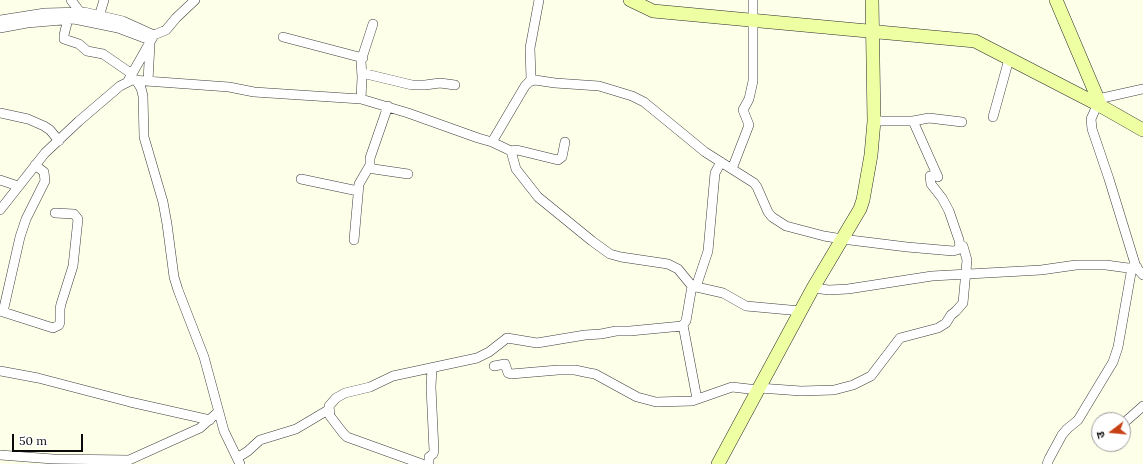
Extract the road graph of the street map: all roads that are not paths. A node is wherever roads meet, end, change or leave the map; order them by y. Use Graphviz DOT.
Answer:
graph roads {
  1 [pos="71,0"];
  2 [pos="104,0"];
  3 [pos="195,0"];
  4 [pos="539,0"];
  5 [pos="630,0"];
  6 [pos="753,0"];
  7 [pos="872,0"];
  8 [pos="1056,0"];
  9 [pos="80,12"];
  10 [pos="68,19"];
  11 [pos="98,19"];
  12 [pos="0,20"];
  13 [pos="752,20"];
  14 [pos="373,24"];
  15 [pos="0,28"];
  16 [pos="872,32"];
  17 [pos="152,37"];
  18 [pos="283,37"];
  19 [pos="363,58"];
  20 [pos="1009,58"];
  21 [pos="362,73"];
  22 [pos="137,79"];
  23 [pos="529,82"];
  24 [pos="455,86"];
  25 [pos="1143,89"];
  26 [pos="361,99"];
  27 [pos="1099,102"];
  28 [pos="388,106"];
  29 [pos="0,112"];
  30 [pos="993,117"];
  31 [pos="874,121"];
  32 [pos="913,121"];
  33 [pos="962,122"];
  34 [pos="1143,130"];
  35 [pos="59,140"];
  36 [pos="492,142"];
  37 [pos="565,142"];
  38 [pos="511,151"];
  39 [pos="721,162"];
  40 [pos="35,165"];
  41 [pos="370,165"];
  42 [pos="732,169"];
  43 [pos="408,174"];
  44 [pos="301,179"];
  45 [pos="0,180"];
  46 [pos="18,186"];
  47 [pos="358,191"];
  48 [pos="0,210"];
  49 [pos="55,213"];
  50 [pos="842,239"];
  51 [pos="354,240"];
  52 [pos="963,246"];
  53 [pos="1135,267"];
  54 [pos="965,275"];
  55 [pos="1143,275"];
  56 [pos="694,287"];
  57 [pos="813,288"];
  58 [pos="801,311"];
  59 [pos="2,312"];
  60 [pos="684,325"];
  61 [pos="494,366"];
  62 [pos="432,368"];
  63 [pos="0,371"];
  64 [pos="758,389"];
  65 [pos="697,399"];
  66 [pos="1143,406"];
  67 [pos="328,410"];
  68 [pos="218,412"];
  69 [pos="1131,417"];
  70 [pos="210,420"];
  71 [pos="0,455"];
  72 [pos="239,461"];
  73 [pos="422,464"];
  74 [pos="429,464"];
  75 [pos="718,464"];
  76 [pos="1047,464"];
  1 -- 9 [label="street"];
  2 -- 11 [label="street"];
  3 -- 17 [label="street"];
  4 -- 23 [label="street"];
  5 -- 13 [label="street"];
  6 -- 13 [label="street"];
  7 -- 16 [label="street"];
  8 -- 27 [label="street"];
  9 -- 11 [label="street"];
  9 -- 12 [label="street"];
  10 -- 11 [label="street"];
  10 -- 15 [label="street"];
  10 -- 22 [label="street"];
  11 -- 17 [label="street"];
  13 -- 16 [label="street"];
  13 -- 42 [label="street"];
  14 -- 19 [label="street"];
  16 -- 20 [label="street"];
  16 -- 31 [label="street"];
  17 -- 22 [label="street"];
  17 -- 22 [label="street"];
  18 -- 19 [label="street"];
  19 -- 21 [label="street"];
  20 -- 27 [label="street"];
  20 -- 30 [label="street"];
  21 -- 24 [label="street"];
  21 -- 26 [label="street"];
  22 -- 26 [label="street"];
  22 -- 35 [label="street"];
  22 -- 68 [label="street"];
  23 -- 36 [label="street"];
  23 -- 39 [label="street"];
  25 -- 27 [label="street"];
  26 -- 28 [label="street"];
  27 -- 34 [label="street"];
  27 -- 53 [label="street"];
  28 -- 36 [label="street"];
  28 -- 41 [label="street"];
  29 -- 35 [label="street"];
  31 -- 32 [label="street"];
  31 -- 50 [label="street"];
  32 -- 33 [label="street"];
  32 -- 50 [label="street"];
  35 -- 40 [label="street"];
  36 -- 38 [label="street"];
  37 -- 38 [label="street"];
  38 -- 56 [label="street"];
  39 -- 42 [label="street"];
  39 -- 56 [label="street"];
  40 -- 46 [label="street"];
  40 -- 59 [label="street"];
  41 -- 43 [label="street"];
  41 -- 47 [label="street"];
  42 -- 50 [label="street"];
  44 -- 47 [label="street"];
  45 -- 46 [label="street"];
  46 -- 48 [label="street"];
  47 -- 51 [label="street"];
  49 -- 59 [label="street"];
  50 -- 57 [label="street"];
  52 -- 54 [label="street"];
  53 -- 54 [label="street"];
  53 -- 55 [label="street"];
  53 -- 76 [label="street"];
  54 -- 57 [label="street"];
  54 -- 64 [label="street"];
  56 -- 58 [label="street"];
  56 -- 60 [label="street"];
  57 -- 58 [label="street"];
  58 -- 64 [label="street"];
  60 -- 62 [label="street"];
  60 -- 65 [label="street"];
  61 -- 65 [label="street"];
  62 -- 67 [label="street"];
  62 -- 74 [label="street"];
  63 -- 70 [label="street"];
  64 -- 65 [label="street"];
  64 -- 75 [label="street"];
  66 -- 69 [label="street"];
  67 -- 72 [label="street"];
  67 -- 73 [label="street"];
  68 -- 70 [label="street"];
  68 -- 72 [label="street"];
  70 -- 71 [label="street"];
}
